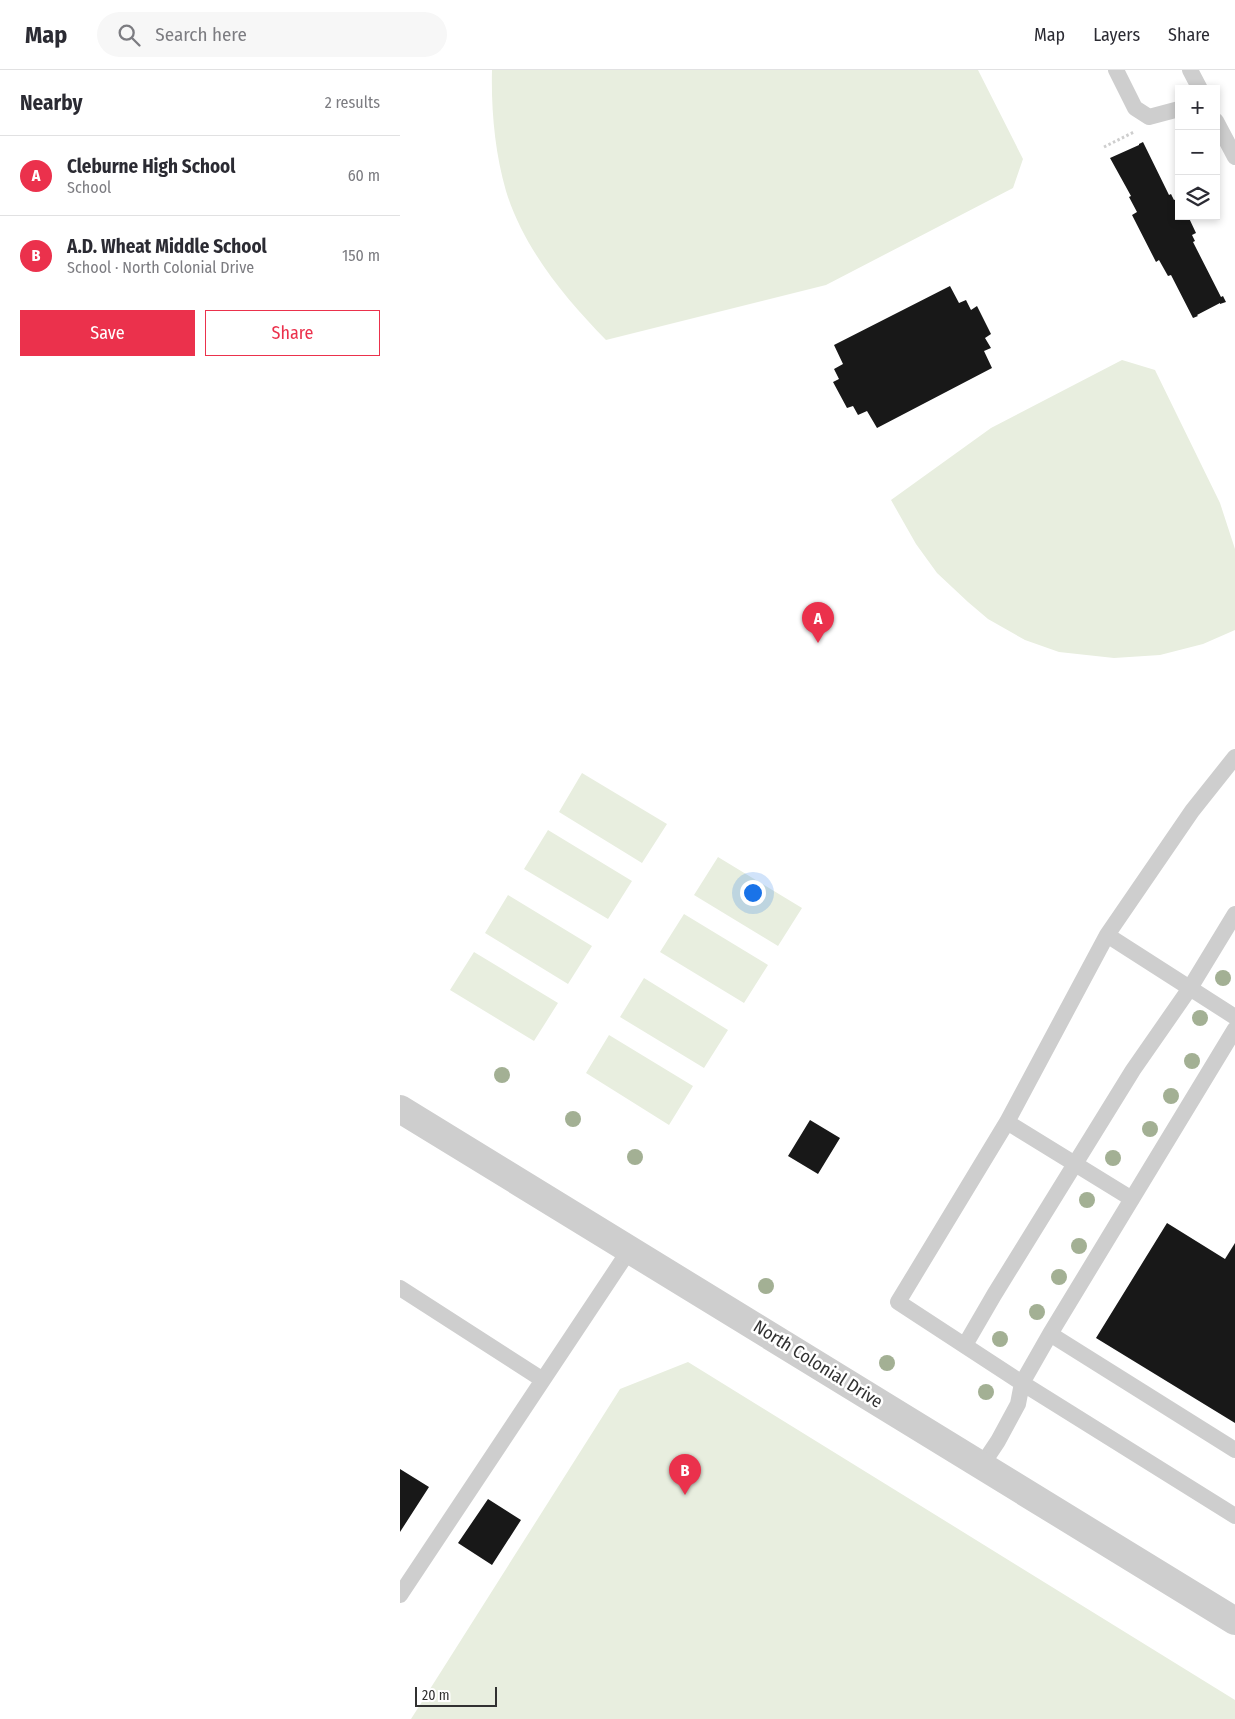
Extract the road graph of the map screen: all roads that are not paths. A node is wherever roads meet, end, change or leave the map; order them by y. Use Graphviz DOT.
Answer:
graph roads {
  1 [pos="1116,70"];
  2 [pos="1190,70"];
  3 [pos="1198,85"];
  4 [pos="1175,109"];
  5 [pos="1220,129"];
  6 [pos="1235,157"];
  7 [pos="1235,757"];
  8 [pos="1235,914"];
  9 [pos="1106,935"];
  10 [pos="1190,988"];
  11 [pos="1235,1017"];
  12 [pos="1235,1028"];
  13 [pos="400,1110"];
  14 [pos="1007,1122"];
  15 [pos="1076,1164"];
  16 [pos="1132,1199"];
  17 [pos="630,1250"];
  18 [pos="400,1288"];
  19 [pos="1050,1334"];
  20 [pos="965,1345"];
  21 [pos="543,1380"];
  22 [pos="1022,1382"];
  23 [pos="1235,1450"];
  24 [pos="982,1465"];
  25 [pos="1235,1516"];
  26 [pos="400,1595"];
  27 [pos="1235,1621"];
  1 -- 4 [label="lane"];
  2 -- 3 [label="lane"];
  5 -- 6 [label="lane"];
  7 -- 9 [label="lane"];
  8 -- 10 [label="lane"];
  9 -- 10 [label="lane"];
  9 -- 14 [label="lane"];
  10 -- 11 [label="lane"];
  10 -- 15 [label="lane"];
  12 -- 16 [label="lane"];
  13 -- 17 [label="street, North Colonial Drive"];
  14 -- 15 [label="lane"];
  14 -- 20 [label="lane"];
  15 -- 16 [label="lane"];
  15 -- 20 [label="lane"];
  16 -- 19 [label="lane"];
  17 -- 21 [label="lane"];
  17 -- 24 [label="street, North Colonial Drive"];
  18 -- 21 [label="lane"];
  19 -- 22 [label="lane"];
  19 -- 23 [label="lane"];
  20 -- 22 [label="lane"];
  21 -- 26 [label="lane"];
  22 -- 24 [label="lane"];
  22 -- 25 [label="lane"];
  24 -- 27 [label="street, North Colonial Drive"];
}
